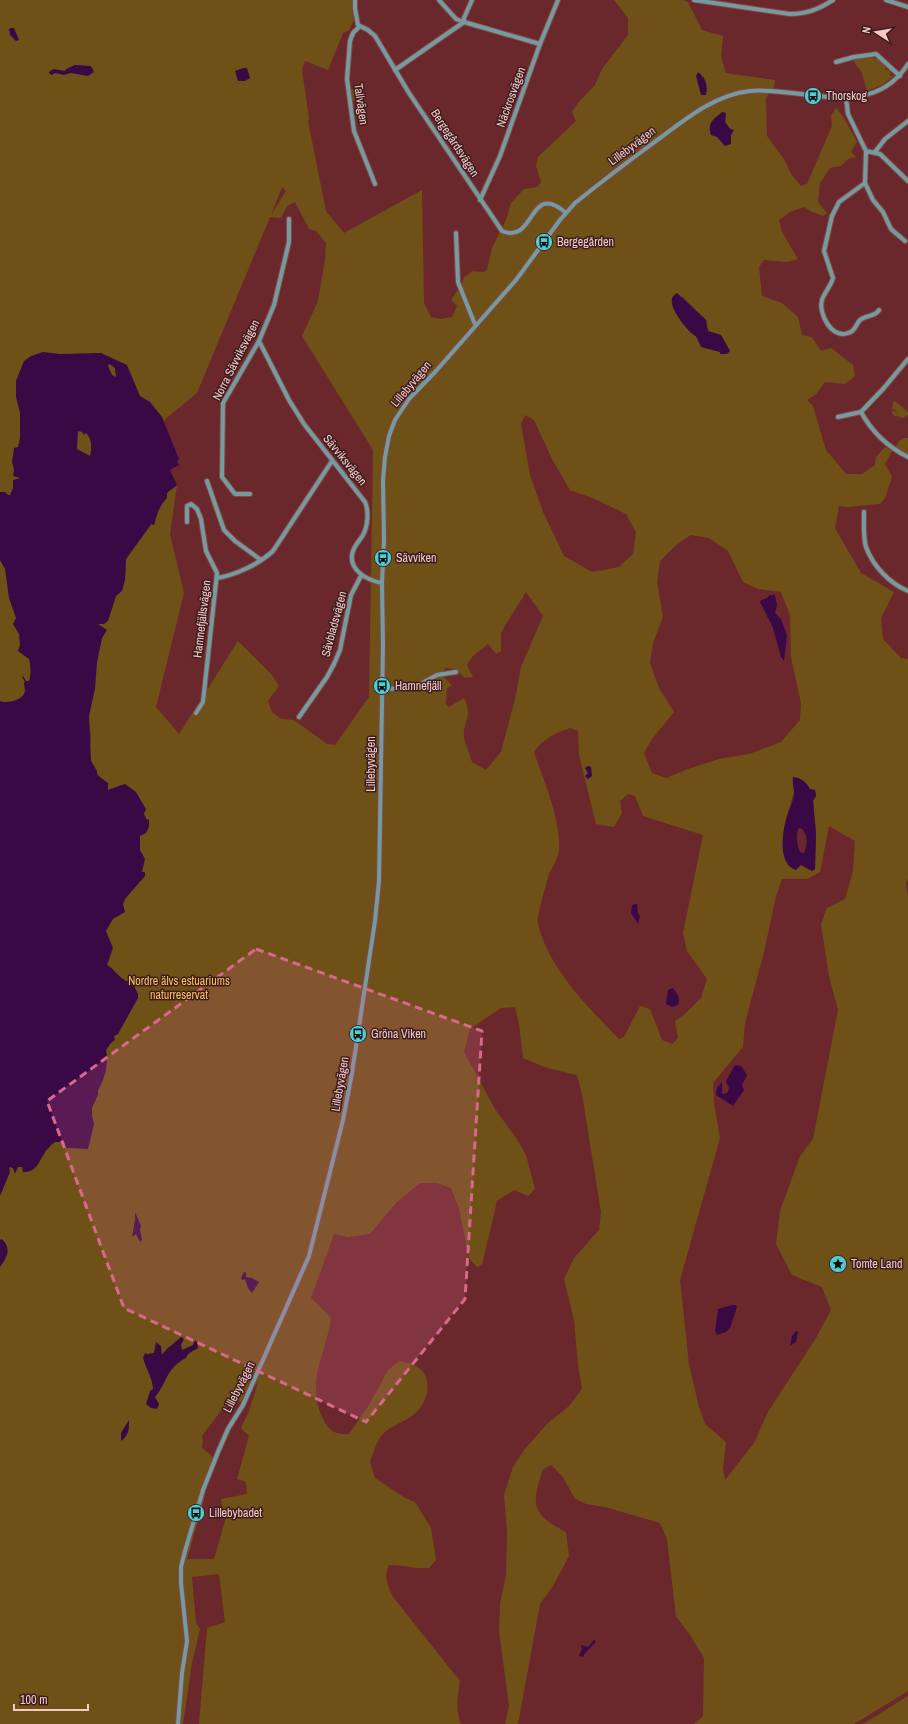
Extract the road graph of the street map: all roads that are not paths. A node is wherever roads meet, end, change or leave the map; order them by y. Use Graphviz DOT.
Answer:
graph roads {
  1 [pos="355,0"];
  2 [pos="439,0"];
  3 [pos="472,0"];
  4 [pos="558,0"];
  5 [pos="694,0"];
  6 [pos="833,0"];
  7 [pos="886,0"];
  8 [pos="908,7"];
  9 [pos="464,22"];
  10 [pos="360,26"];
  11 [pos="540,44"];
  12 [pos="836,62"];
  13 [pos="908,64"];
  14 [pos="395,70"];
  15 [pos="900,76"];
  16 [pos="846,97"];
  17 [pos="908,121"];
  18 [pos="866,150"];
  19 [pos="874,152"];
  20 [pos="908,181"];
  21 [pos="865,183"];
  22 [pos="375,184"];
  23 [pos="480,200"];
  24 [pos="566,213"];
  25 [pos="289,219"];
  26 [pos="456,233"];
  27 [pos="905,241"];
  28 [pos="879,310"];
  29 [pos="476,325"];
  30 [pos="259,340"];
  31 [pos="908,359"];
  32 [pos="861,412"];
  33 [pos="838,417"];
  34 [pos="908,457"];
  35 [pos="332,461"];
  36 [pos="207,482"];
  37 [pos="250,494"];
  38 [pos="864,512"];
  39 [pos="187,522"];
  40 [pos="261,560"];
  41 [pos="361,576"];
  42 [pos="217,578"];
  43 [pos="382,583"];
  44 [pos="908,591"];
  45 [pos="456,672"];
  46 [pos="382,689"];
  47 [pos="196,713"];
  48 [pos="299,717"];
  49 [pos="178,1724"];
  1 -- 10 [label="street"];
  2 -- 9 [label="street"];
  3 -- 9 [label="street"];
  4 -- 11 [label="street, Näckrosvägen"];
  5 -- 6 [label="street"];
  7 -- 8 [label="street"];
  9 -- 11 [label="street"];
  9 -- 14 [label="street"];
  10 -- 14 [label="street, Bergegårdsvägen"];
  10 -- 22 [label="street, Tallvägen"];
  11 -- 23 [label="street, Näckrosvägen"];
  12 -- 15 [label="street"];
  13 -- 15 [label="street, Lillebyvägen"];
  14 -- 23 [label="street, Bergegårdsvägen"];
  15 -- 16 [label="street, Lillebyvägen"];
  16 -- 18 [label="street"];
  16 -- 24 [label="street, Lillebyvägen"];
  17 -- 19 [label="street"];
  18 -- 19 [label="street"];
  18 -- 21 [label="street"];
  19 -- 20 [label="street"];
  21 -- 27 [label="street"];
  21 -- 28 [label="street"];
  23 -- 24 [label="street, Bergegårdsvägen"];
  24 -- 29 [label="street, Lillebyvägen"];
  25 -- 30 [label="street, Norra Sävviksvägen"];
  26 -- 29 [label="street"];
  29 -- 43 [label="street, Lillebyvägen"];
  30 -- 35 [label="street, Sävviksvägen"];
  30 -- 37 [label="street, Norra Sävviksvägen"];
  31 -- 32 [label="street"];
  32 -- 33 [label="street"];
  32 -- 34 [label="street"];
  35 -- 40 [label="street"];
  35 -- 41 [label="street, Sävviksvägen"];
  36 -- 40 [label="street"];
  38 -- 44 [label="street"];
  39 -- 42 [label="street, Hamnefjällsvägen"];
  40 -- 42 [label="street"];
  41 -- 43 [label="street"];
  41 -- 48 [label="street, Sävbladsvägen"];
  42 -- 47 [label="street, Hamnefjällsvägen"];
  43 -- 46 [label="street, Lillebyvägen"];
  45 -- 46 [label="street"];
  46 -- 49 [label="street, Lillebyvägen"];
}
